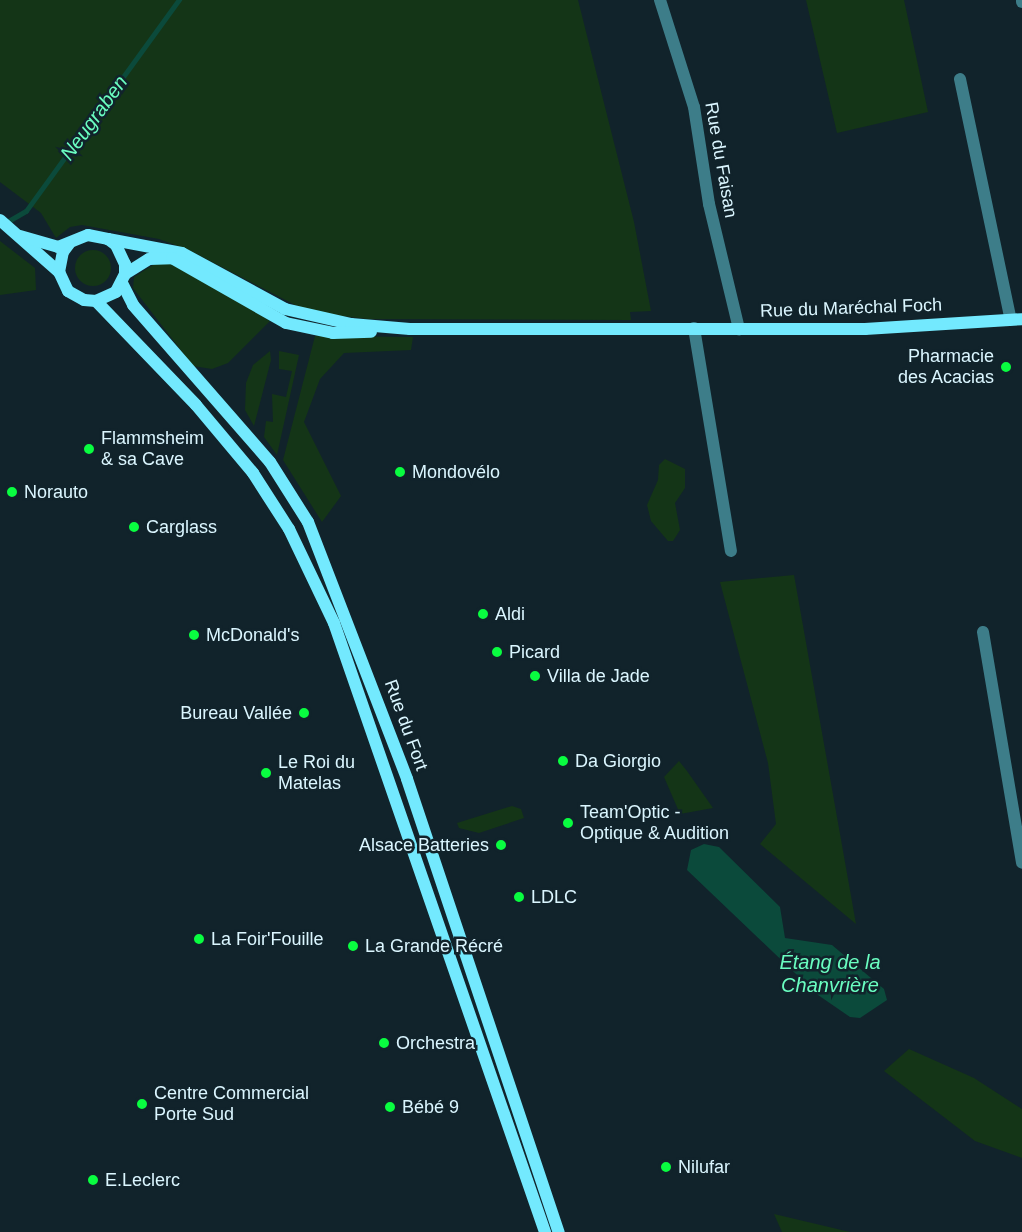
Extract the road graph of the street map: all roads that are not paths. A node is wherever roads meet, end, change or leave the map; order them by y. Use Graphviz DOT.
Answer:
graph roads {
  1 [pos="660,0"];
  2 [pos="960,79"];
  3 [pos="0,220"];
  4 [pos="20,236"];
  5 [pos="108,239"];
  6 [pos="69,244"];
  7 [pos="59,272"];
  8 [pos="123,278"];
  9 [pos="96,301"];
  10 [pos="1016,319"];
  11 [pos="411,328"];
  12 [pos="694,328"];
  13 [pos="739,329"];
  14 [pos="731,551"];
  15 [pos="983,632"];
  16 [pos="1022,863"];
  17 [pos="545,1232"];
  18 [pos="559,1232"];
  1 -- 13 [label="street, Rue du Faisan"];
  2 -- 10 [label="street, Rue du Maréchal Foch"];
  3 -- 4 [label="main road, Rue du Fort"];
  4 -- 6 [label="main road, Rue du Fort"];
  4 -- 7 [label="main road, Rue du Fort"];
  5 -- 6 [label="main road, Rue du Fort"];
  5 -- 8 [label="main road, Rue du Fort"];
  5 -- 11 [label="main road, Rue du Maréchal Foch"];
  6 -- 7 [label="main road"];
  7 -- 9 [label="main road, Rue du Fort"];
  8 -- 9 [label="main road"];
  8 -- 11 [label="main road, Rue du Maréchal Foch"];
  8 -- 18 [label="main road, Rue du Fort"];
  9 -- 17 [label="main road, Rue du Fort"];
  10 -- 13 [label="main road, Rue du Maréchal Foch"];
  11 -- 12 [label="main road, Rue du Maréchal Foch"];
  12 -- 13 [label="main road, Rue du Maréchal Foch"];
  12 -- 14 [label="street"];
  15 -- 16 [label="street"];
}
